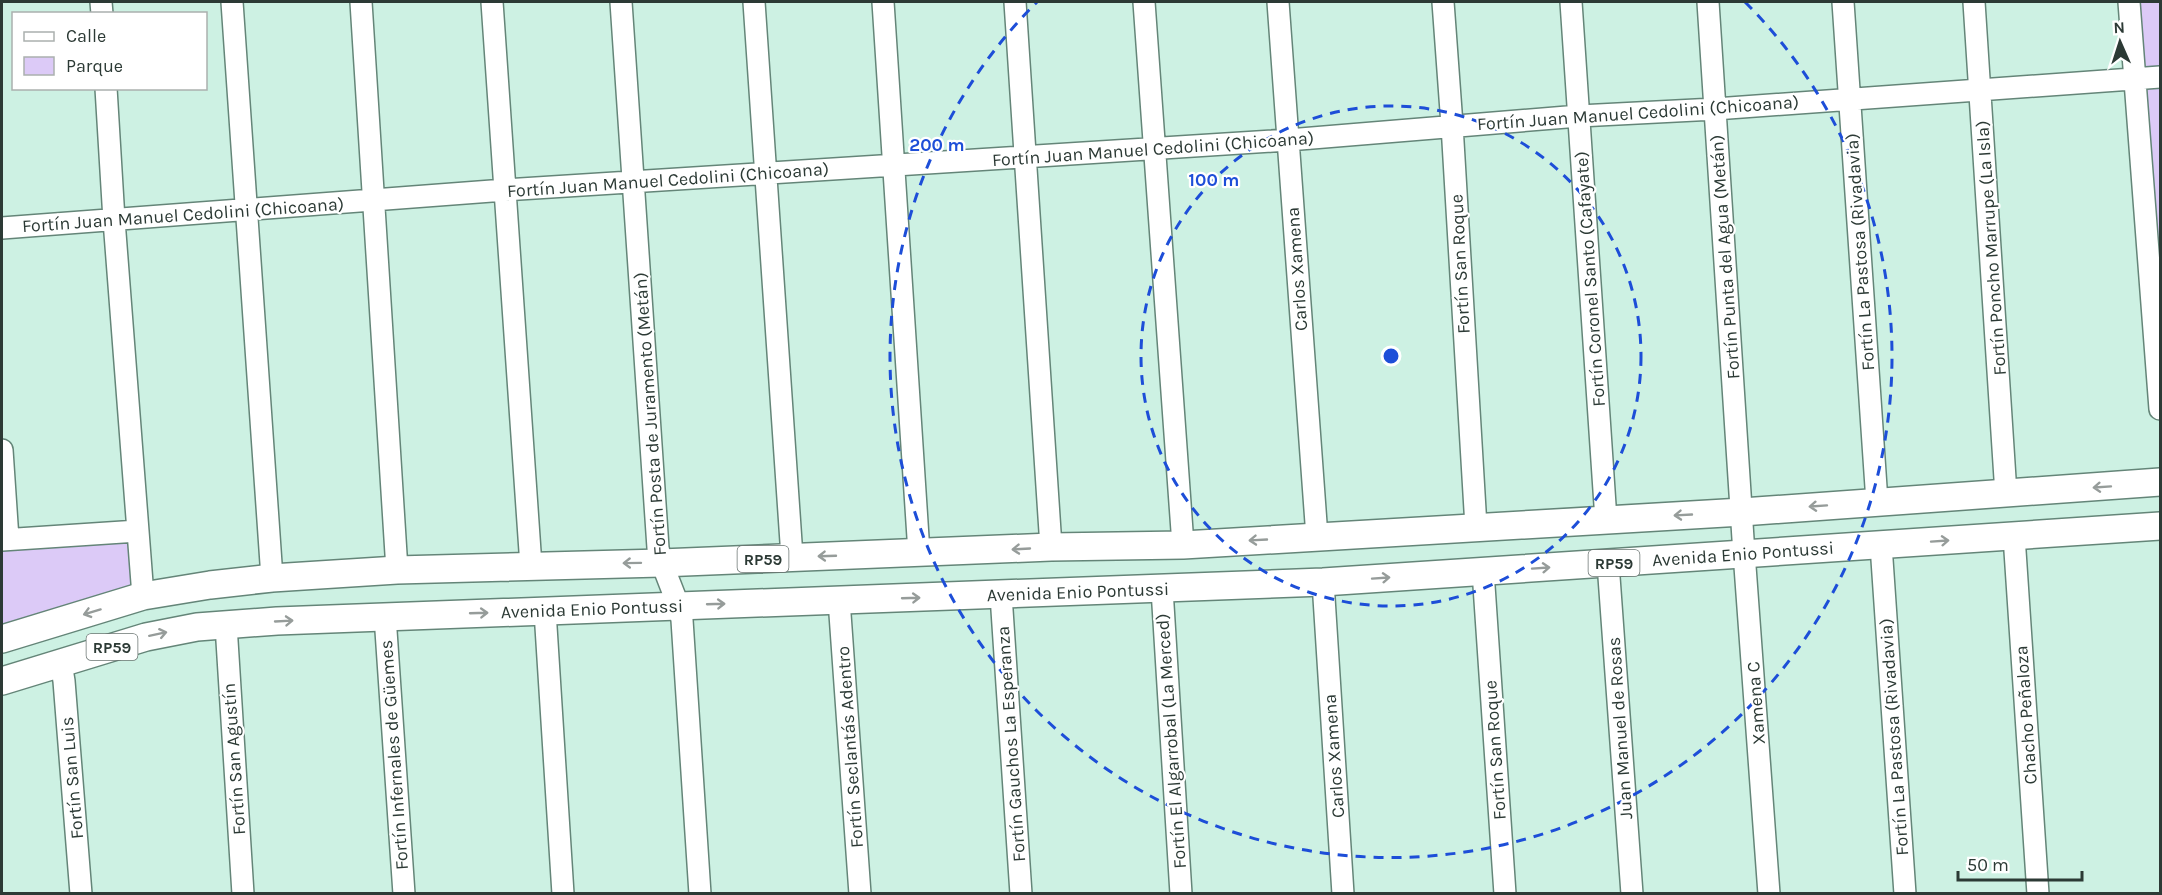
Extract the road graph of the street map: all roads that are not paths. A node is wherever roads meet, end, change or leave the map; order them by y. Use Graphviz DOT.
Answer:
graph roads {
  1 [pos="232,2"];
  2 [pos="361,2"];
  3 [pos="492,2"];
  4 [pos="621,2"];
  5 [pos="754,2"];
  6 [pos="883,2"];
  7 [pos="1015,2"];
  8 [pos="1144,2"];
  9 [pos="1278,2"];
  10 [pos="1443,2"];
  11 [pos="1570,2"];
  12 [pos="1708,2"];
  13 [pos="1844,2"];
  14 [pos="1974,2"];
  15 [pos="2129,2"];
  16 [pos="2160,77"];
  17 [pos="2135,79"];
  18 [pos="106,90"];
  19 [pos="1981,90"];
  20 [pos="1851,99"];
  21 [pos="1715,109"];
  22 [pos="1579,116"];
  23 [pos="1452,125"];
  24 [pos="1288,140"];
  25 [pos="1154,148"];
  26 [pos="1026,158"];
  27 [pos="893,165"];
  28 [pos="765,173"];
  29 [pos="632,183"];
  30 [pos="504,190"];
  31 [pos="373,201"];
  32 [pos="245,211"];
  33 [pos="114,220"];
  34 [pos="2,228"];
  35 [pos="2160,409"];
  36 [pos="2,450"];
  37 [pos="2160,482"];
  38 [pos="2006,494"];
  39 [pos="1876,502"];
  40 [pos="1742,512"];
  41 [pos="1606,520"];
  42 [pos="1476,526"];
  43 [pos="2160,526"];
  44 [pos="138,531"];
  45 [pos="2014,536"];
  46 [pos="1317,537"];
  47 [pos="5,539"];
  48 [pos="1183,545"];
  49 [pos="1881,545"];
  50 [pos="1051,548"];
  51 [pos="919,553"];
  52 [pos="1745,554"];
  53 [pos="792,557"];
  54 [pos="661,563"];
  55 [pos="1608,563"];
  56 [pos="531,566"];
  57 [pos="397,570"];
  58 [pos="1483,572"];
  59 [pos="272,578"];
  60 [pos="1323,582"];
  61 [pos="1162,589"];
  62 [pos="1001,595"];
  63 [pos="143,596"];
  64 [pos="839,600"];
  65 [pos="679,606"];
  66 [pos="545,611"];
  67 [pos="385,616"];
  68 [pos="226,625"];
  69 [pos="2,639"];
  70 [pos="61,663"];
  71 [pos="2,681"];
  72 [pos="81,894"];
  73 [pos="243,894"];
  74 [pos="404,894"];
  75 [pos="563,894"];
  76 [pos="700,894"];
  77 [pos="860,894"];
  78 [pos="1021,894"];
  79 [pos="1181,894"];
  80 [pos="1343,894"];
  81 [pos="1504,894"];
  82 [pos="1632,894"];
  83 [pos="1769,894"];
  84 [pos="1905,894"];
  85 [pos="2038,894"];
  1 -- 32 [label="street"];
  2 -- 31 [label="street"];
  3 -- 30 [label="street"];
  4 -- 29 [label="street, Fortín Posta de Juramento (Metán)"];
  5 -- 28 [label="street"];
  6 -- 27 [label="street"];
  7 -- 26 [label="street"];
  8 -- 25 [label="street"];
  9 -- 24 [label="street, Carlos Xamena"];
  10 -- 23 [label="street, Fortín San Roque"];
  11 -- 22 [label="street, Fortín Coronel Santo (Cafayate)"];
  12 -- 21 [label="street, Fortín Punta del Agua (Metán)"];
  13 -- 20 [label="street, Fortín La Pastosa (Rivadavia)"];
  14 -- 19 [label="street, Fortín Poncho Marrupe (La Isla)"];
  15 -- 17 [label="street"];
  16 -- 17 [label="street, Fortín Juan Manuel Cedolini (Chicoana)"];
  17 -- 19 [label="street, Fortín Juan Manuel Cedolini (Chicoana)"];
  17 -- 35 [label="street"];
  18 -- 33 [label="street"];
  19 -- 20 [label="street, Fortín Juan Manuel Cedolini (Chicoana)"];
  19 -- 38 [label="street, Fortín Poncho Marrupe (La Isla)"];
  20 -- 21 [label="street, Fortín Juan Manuel Cedolini (Chicoana)"];
  20 -- 39 [label="street, Fortín La Pastosa (Rivadavia)"];
  21 -- 22 [label="street, Fortín Juan Manuel Cedolini (Chicoana)"];
  21 -- 40 [label="street, Fortín Punta del Agua (Metán)"];
  22 -- 23 [label="street, Fortín Juan Manuel Cedolini (Chicoana)"];
  22 -- 41 [label="street, Fortín Coronel Santo (Cafayate)"];
  23 -- 24 [label="street, Fortín Juan Manuel Cedolini (Chicoana)"];
  23 -- 42 [label="street, Fortín San Roque"];
  24 -- 25 [label="street, Fortín Juan Manuel Cedolini (Chicoana)"];
  24 -- 46 [label="street, Carlos Xamena"];
  25 -- 26 [label="street, Fortín Juan Manuel Cedolini (Chicoana)"];
  25 -- 48 [label="street"];
  26 -- 27 [label="street, Fortín Juan Manuel Cedolini (Chicoana)"];
  26 -- 50 [label="street"];
  27 -- 28 [label="street, Fortín Juan Manuel Cedolini (Chicoana)"];
  27 -- 51 [label="street"];
  28 -- 29 [label="street, Fortín Juan Manuel Cedolini (Chicoana)"];
  28 -- 53 [label="street"];
  29 -- 30 [label="street, Fortín Juan Manuel Cedolini (Chicoana)"];
  29 -- 54 [label="street, Fortín Posta de Juramento (Metán)"];
  30 -- 31 [label="street, Fortín Juan Manuel Cedolini (Chicoana)"];
  30 -- 56 [label="street"];
  31 -- 32 [label="street, Fortín Juan Manuel Cedolini (Chicoana)"];
  31 -- 57 [label="street"];
  32 -- 33 [label="street, Fortín Juan Manuel Cedolini (Chicoana)"];
  32 -- 59 [label="street"];
  33 -- 34 [label="street, Fortín Juan Manuel Cedolini (Chicoana)"];
  33 -- 44 [label="street"];
  36 -- 47 [label="street"];
  37 -- 38 [label="main road, RP59, one-way"];
  38 -- 39 [label="main road, RP59"];
  39 -- 40 [label="main road, RP59, one-way"];
  40 -- 41 [label="main road, RP59, one-way"];
  40 -- 52 [label="street, Xamena C"];
  41 -- 42 [label="main road, RP59"];
  42 -- 46 [label="main road, RP59"];
  43 -- 45 [label="main road, Avenida Enio Pontussi / RP59"];
  44 -- 47 [label="street"];
  44 -- 63 [label="street"];
  49 -- 45 [label="main road, Avenida Enio Pontussi / RP59, one-way"];
  45 -- 85 [label="street, Chacho Peñaloza"];
  46 -- 48 [label="main road, RP59, one-way"];
  48 -- 50 [label="main road, RP59"];
  49 -- 52 [label="main road, Avenida Enio Pontussi / RP59"];
  49 -- 84 [label="street, Fortín La Pastosa (Rivadavia)"];
  50 -- 51 [label="main road, RP59, one-way"];
  51 -- 53 [label="main road, RP59, one-way"];
  52 -- 55 [label="main road, Avenida Enio Pontussi / RP59"];
  52 -- 83 [label="street, Xamena C"];
  53 -- 54 [label="main road, RP59"];
  54 -- 56 [label="main road, RP59, one-way"];
  54 -- 65 [label="street, Fortín Posta de Juramento (Metán)"];
  58 -- 55 [label="main road, Avenida Enio Pontussi / RP59, one-way"];
  55 -- 82 [label="street, Juan Manuel de Rosas"];
  56 -- 57 [label="main road, RP59"];
  57 -- 59 [label="main road, RP59"];
  60 -- 58 [label="main road, Avenida Enio Pontussi / RP59, one-way"];
  58 -- 81 [label="street, Fortín San Roque"];
  59 -- 63 [label="main road, RP59"];
  60 -- 61 [label="main road, Avenida Enio Pontussi / RP59"];
  60 -- 80 [label="street, Carlos Xamena"];
  61 -- 62 [label="main road, Avenida Enio Pontussi / RP59"];
  61 -- 79 [label="street, Fortín El Algarrobal (La Merced)"];
  64 -- 62 [label="main road, Avenida Enio Pontussi / RP59, one-way"];
  62 -- 78 [label="street, Fortín Gauchos La Esperanza"];
  63 -- 69 [label="main road, RP59, one-way"];
  65 -- 64 [label="main road, Avenida Enio Pontussi / RP59, one-way"];
  64 -- 77 [label="street, Fortín Seclantás Adentro"];
  65 -- 66 [label="main road, Avenida Enio Pontussi / RP59"];
  65 -- 76 [label="street, Fortín Posta de Juramento (Metán)"];
  67 -- 66 [label="main road, Avenida Enio Pontussi / RP59, one-way"];
  66 -- 75 [label="street"];
  68 -- 67 [label="main road, Avenida Enio Pontussi / RP59, one-way"];
  67 -- 74 [label="street, Fortín Infernales de Güemes"];
  70 -- 68 [label="main road, Avenida Enio Pontussi / RP59, one-way"];
  68 -- 73 [label="street, Fortín San Agustín"];
  70 -- 71 [label="main road, Avenida Enio Pontussi / RP59"];
  70 -- 72 [label="street, Fortín San Luis"];
}
